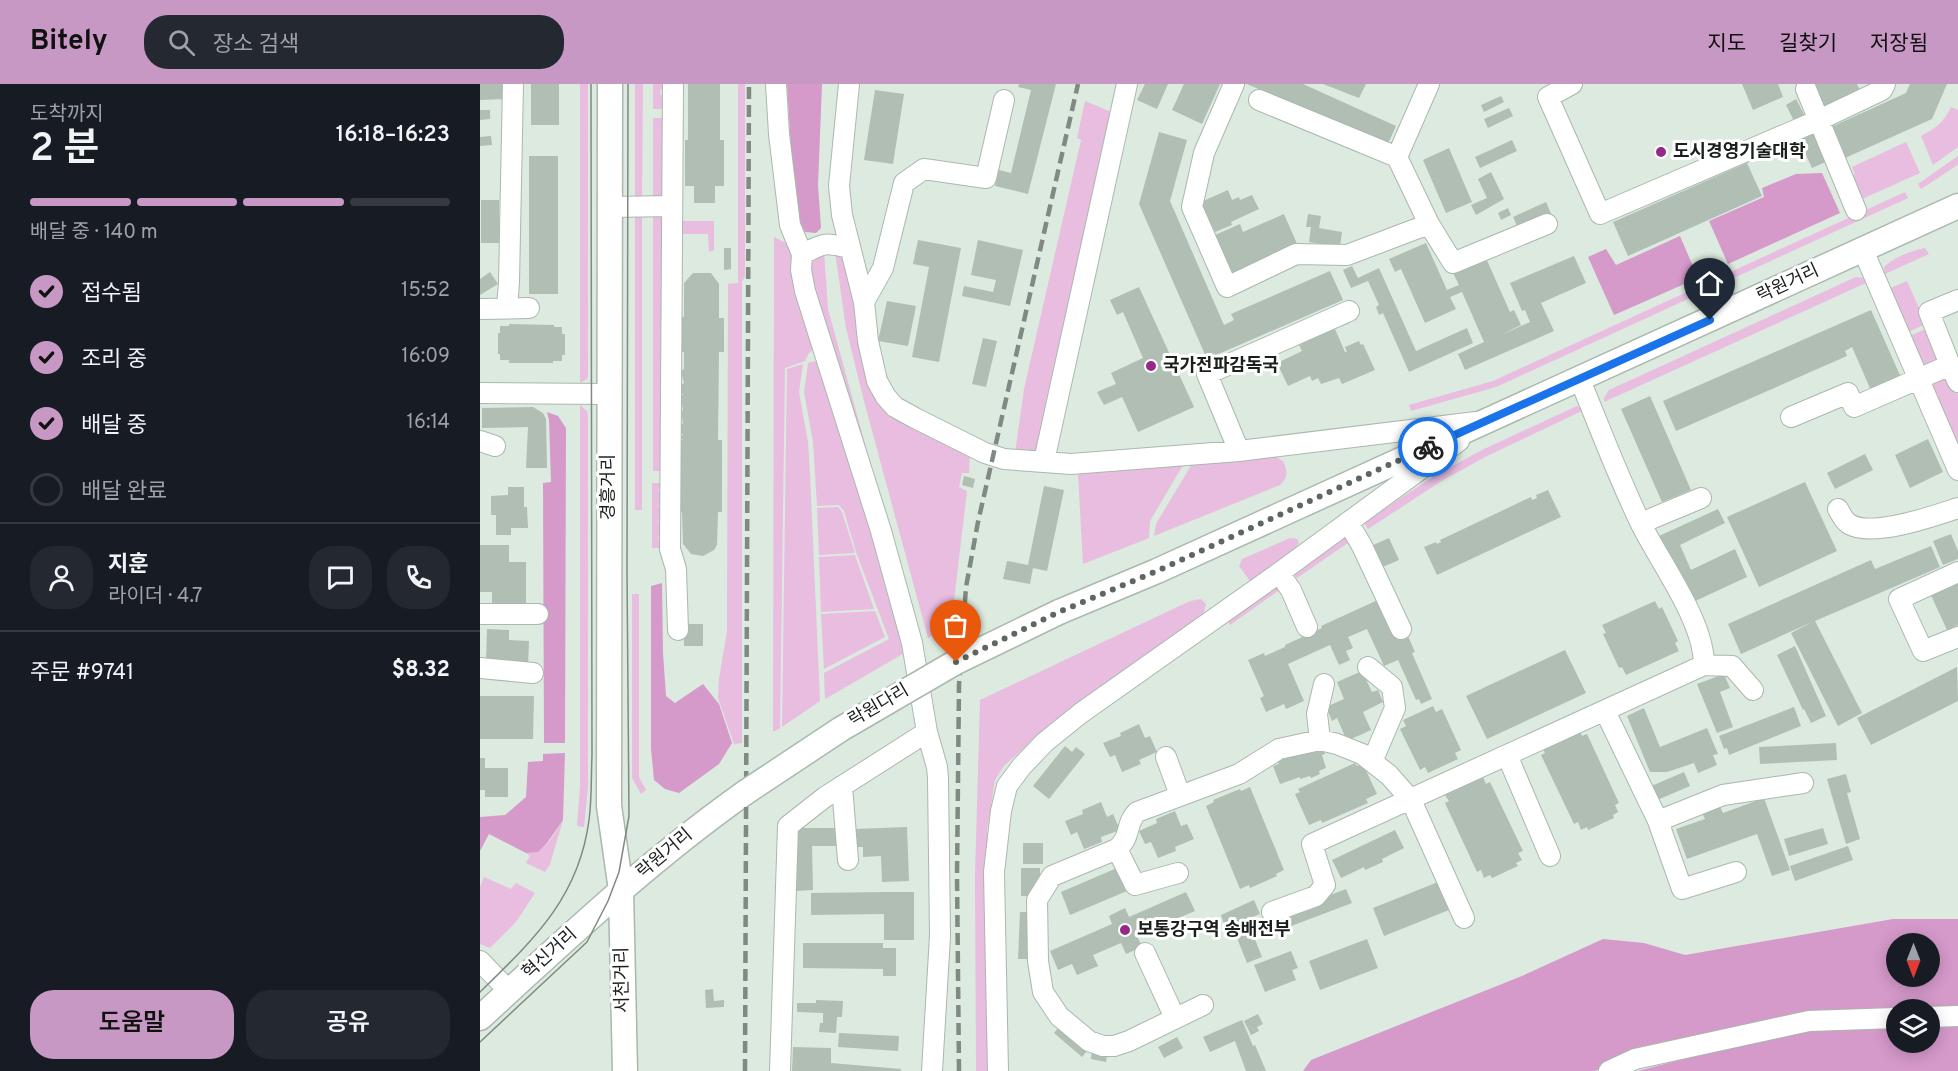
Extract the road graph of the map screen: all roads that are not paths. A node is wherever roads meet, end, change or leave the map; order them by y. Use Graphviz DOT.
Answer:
graph roads {
  1 [pos="513,84"];
  2 [pos="610,84"];
  3 [pos="673,84"];
  4 [pos="776,84"];
  5 [pos="849,84"];
  6 [pos="1127,84"];
  7 [pos="1234,84"];
  8 [pos="1429,84"];
  9 [pos="1572,84"];
  10 [pos="1885,84"];
  11 [pos="1806,89"];
  12 [pos="1004,100"];
  13 [pos="1259,100"];
  14 [pos="1819,120"];
  15 [pos="1397,158"];
  16 [pos="672,206"];
  17 [pos="610,207"];
  18 [pos="1856,210"];
  19 [pos="1956,214"];
  20 [pos="1429,224"];
  21 [pos="1547,224"];
  22 [pos="850,248"];
  23 [pos="1863,250"];
  24 [pos="802,254"];
  25 [pos="1958,300"];
  26 [pos="864,302"];
  27 [pos="507,308"];
  28 [pos="529,308"];
  29 [pos="480,309"];
  30 [pos="1349,311"];
  31 [pos="1954,374"];
  32 [pos="1580,380"];
  33 [pos="1920,380"];
  34 [pos="480,393"];
  35 [pos="609,394"];
  36 [pos="1791,417"];
  37 [pos="1488,420"];
  38 [pos="1239,451"];
  39 [pos="1044,461"];
  40 [pos="1958,470"];
  41 [pos="1701,498"];
  42 [pos="1958,508"];
  43 [pos="1838,509"];
  44 [pos="1348,522"];
  45 [pos="1641,523"];
  46 [pos="1958,572"];
  47 [pos="1279,573"];
  48 [pos="1059,612"];
  49 [pos="480,614"];
  50 [pos="538,614"];
  51 [pos="1307,627"];
  52 [pos="1401,629"];
  53 [pos="678,630"];
  54 [pos="1958,637"];
  55 [pos="1704,665"];
  56 [pos="1368,667"];
  57 [pos="480,668"];
  58 [pos="533,673"];
  59 [pos="1324,684"];
  60 [pos="1753,690"];
  61 [pos="1605,711"];
  62 [pos="927,732"];
  63 [pos="1320,740"];
  64 [pos="1507,756"];
  65 [pos="1166,757"];
  66 [pos="1372,762"];
  67 [pos="1803,783"];
  68 [pos="842,786"];
  69 [pos="1180,795"];
  70 [pos="1411,800"];
  71 [pos="709,818"];
  72 [pos="1658,821"];
  73 [pos="1118,849"];
  74 [pos="1550,855"];
  75 [pos="848,860"];
  76 [pos="1736,872"];
  77 [pos="1178,873"];
  78 [pos="621,890"];
  79 [pos="1272,912"];
  80 [pos="1464,918"];
  81 [pos="1145,953"];
  82 [pos="480,961"];
  83 [pos="509,991"];
  84 [pos="1203,1005"];
  85 [pos="1958,1016"];
  86 [pos="1940,1017"];
  87 [pos="480,1018"];
  88 [pos="1175,1018"];
  89 [pos="1886,1018"];
  90 [pos="625,1071"];
  91 [pos="780,1071"];
  92 [pos="932,1071"];
  93 [pos="998,1071"];
  94 [pos="1609,1071"];
  1 -- 27 [label="street"];
  2 -- 17 [label="main road, 경흥거리"];
  3 -- 16 [label="street"];
  4 -- 24 [label="street"];
  5 -- 22 [label="street"];
  6 -- 39 [label="street"];
  7 -- 20 [label="street"];
  8 -- 15 [label="street"];
  9 -- 14 [label="street"];
  10 -- 14 [label="street"];
  11 -- 14 [label="street"];
  12 -- 26 [label="street"];
  13 -- 15 [label="street"];
  14 -- 18 [label="street"];
  15 -- 20 [label="street"];
  16 -- 17 [label="street"];
  16 -- 53 [label="street"];
  17 -- 35 [label="main road, 경흥거리"];
  19 -- 23 [label="main road, 락원거리"];
  20 -- 21 [label="street"];
  22 -- 24 [label="street"];
  22 -- 26 [label="street"];
  23 -- 32 [label="main road, 락원거리"];
  23 -- 33 [label="street"];
  24 -- 62 [label="street"];
  25 -- 31 [label="street"];
  26 -- 39 [label="street"];
  27 -- 28 [label="street"];
  27 -- 29 [label="street"];
  30 -- 38 [label="street"];
  31 -- 33 [label="street"];
  32 -- 37 [label="main road, 락원거리"];
  32 -- 45 [label="street"];
  33 -- 36 [label="street"];
  33 -- 40 [label="street"];
  34 -- 35 [label="street"];
  35 -- 78 [label="main road, 경흥거리"];
  37 -- 38 [label="street"];
  37 -- 44 [label="street"];
  37 -- 48 [label="main road, 락원거리"];
  38 -- 39 [label="street"];
  41 -- 45 [label="street"];
  42 -- 43 [label="street"];
  44 -- 47 [label="street"];
  44 -- 52 [label="street"];
  45 -- 55 [label="street"];
  46 -- 54 [label="street"];
  47 -- 51 [label="street"];
  47 -- 93 [label="street"];
  48 -- 71 [label="main road, 락원다리, bridge"];
  49 -- 50 [label="street"];
  55 -- 60 [label="street"];
  55 -- 61 [label="street"];
  56 -- 66 [label="street"];
  57 -- 58 [label="street"];
  59 -- 63 [label="street"];
  61 -- 64 [label="street"];
  61 -- 72 [label="street"];
  62 -- 68 [label="street"];
  62 -- 92 [label="street"];
  63 -- 66 [label="street"];
  63 -- 69 [label="street"];
  64 -- 70 [label="street"];
  64 -- 74 [label="street"];
  65 -- 69 [label="street"];
  66 -- 70 [label="street"];
  67 -- 72 [label="street"];
  68 -- 75 [label="street"];
  68 -- 91 [label="street"];
  69 -- 73 [label="street"];
  70 -- 79 [label="street"];
  70 -- 80 [label="street"];
  71 -- 78 [label="main road, 락원거리"];
  72 -- 76 [label="street"];
  73 -- 77 [label="street"];
  73 -- 88 [label="street"];
  78 -- 83 [label="main road, 혁신거리"];
  78 -- 90 [label="main road, 서천거리"];
  81 -- 88 [label="street"];
  82 -- 83 [label="street"];
  83 -- 87 [label="main road, 혁신거리"];
  84 -- 88 [label="street"];
  85 -- 86 [label="street"];
  89 -- 94 [label="street"];
}
